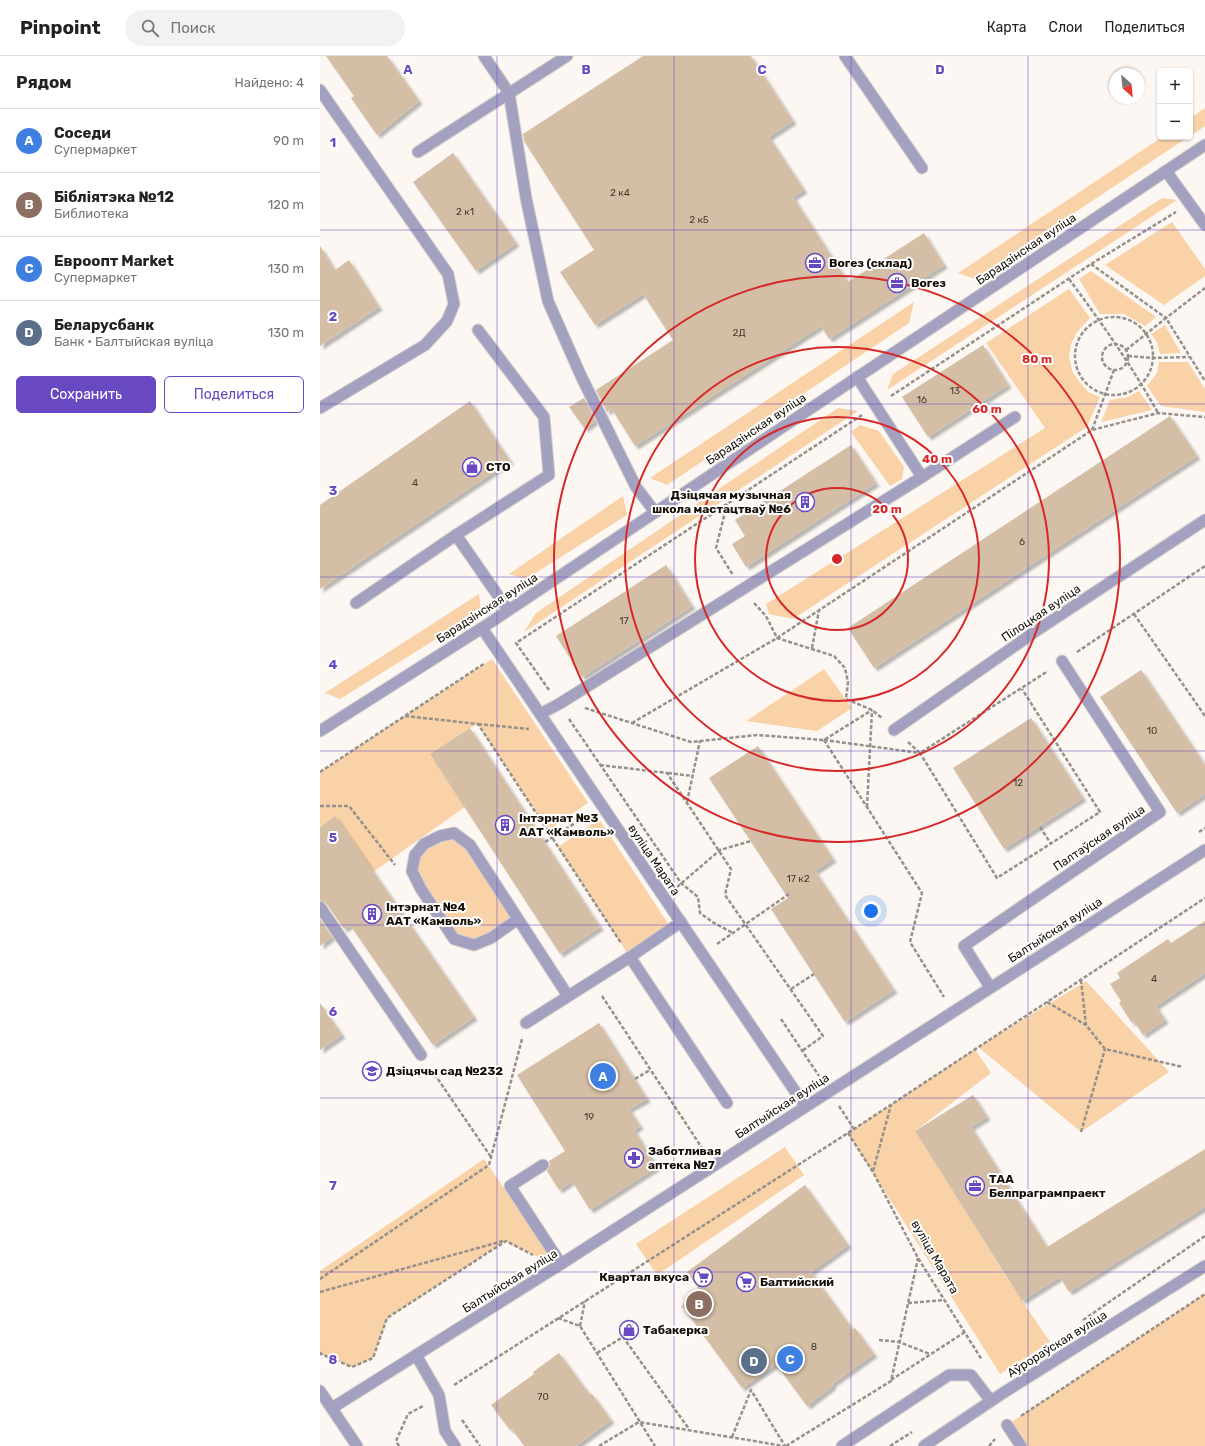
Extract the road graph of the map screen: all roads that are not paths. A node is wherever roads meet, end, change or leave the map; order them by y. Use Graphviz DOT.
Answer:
graph roads {
  1 [pos="484,56"];
  2 [pos="567,56"];
  3 [pos="845,56"];
  4 [pos="320,90"];
  5 [pos="510,93"];
  6 [pos="1205,145"];
  7 [pos="418,152"];
  8 [pos="922,168"];
  9 [pos="1166,171"];
  10 [pos="1205,225"];
  11 [pos="478,330"];
  12 [pos="857,377"];
  13 [pos="320,408"];
  14 [pos="1015,417"];
  15 [pos="922,477"];
  16 [pos="655,512"];
  17 [pos="1205,520"];
  18 [pos="456,535"];
  19 [pos="356,603"];
  20 [pos="508,610"];
  21 [pos="482,628"];
  22 [pos="1062,662"];
  23 [pos="543,719"];
  24 [pos="894,730"];
  25 [pos="320,731"];
  26 [pos="1205,850"];
  27 [pos="320,907"];
  28 [pos="518,919"];
  29 [pos="680,922"];
  30 [pos="630,957"];
  31 [pos="990,987"];
  32 [pos="568,996"];
  33 [pos="526,1023"];
  34 [pos="421,1055"];
  35 [pos="727,1102"];
  36 [pos="805,1106"];
  37 [pos="543,1165"];
  38 [pos="561,1264"];
  39 [pos="1205,1266"];
  40 [pos="416,1355"];
  41 [pos="320,1391"];
  42 [pos="991,1401"];
  43 [pos="332,1408"];
  44 [pos="1007,1425"];
  45 [pos="357,1446"];
  46 [pos="455,1446"];
  47 [pos="842,1446"];
  48 [pos="924,1446"];
  49 [pos="1021,1446"];
  1 -- 5 [label="street"];
  2 -- 5 [label="street"];
  3 -- 8 [label="street"];
  4 -- 13 [label="street"];
  5 -- 7 [label="street"];
  5 -- 16 [label="street"];
  6 -- 9 [label="street, Барадзінская вуліца"];
  9 -- 10 [label="street"];
  9 -- 12 [label="street, Барадзінская вуліца"];
  11 -- 18 [label="street"];
  12 -- 15 [label="street"];
  12 -- 16 [label="street, Барадзінская вуліца"];
  14 -- 15 [label="street"];
  15 -- 23 [label="street"];
  16 -- 20 [label="street, Барадзінская вуліца"];
  17 -- 24 [label="street, Пілоцкая вуліца"];
  18 -- 19 [label="street"];
  18 -- 20 [label="street"];
  20 -- 21 [label="street, Барадзінская вуліца"];
  21 -- 23 [label="street, вуліца Марата"];
  21 -- 25 [label="street, Барадзінская вуліца"];
  22 -- 31 [label="street, Палтаўская вуліца"];
  23 -- 29 [label="street, вуліца Марата"];
  26 -- 31 [label="street, Балтыйская вуліца"];
  27 -- 34 [label="street"];
  28 -- 28 [label="street"];
  28 -- 32 [label="street"];
  29 -- 30 [label="street"];
  29 -- 36 [label="street, вуліца Марата"];
  30 -- 32 [label="street"];
  30 -- 35 [label="street"];
  31 -- 36 [label="street, Балтыйская вуліца"];
  32 -- 33 [label="street"];
  36 -- 38 [label="street, Балтыйская вуліца"];
  37 -- 38 [label="street"];
  38 -- 40 [label="street, Балтыйская вуліца"];
  39 -- 42 [label="street, Аўрораўская вуліца"];
  40 -- 43 [label="street, Балтыйская вуліца"];
  40 -- 46 [label="street"];
  41 -- 43 [label="street"];
  42 -- 47 [label="street"];
  42 -- 48 [label="street, Аўрораўская вуліца"];
  43 -- 45 [label="street"];
  44 -- 49 [label="street"];
}
